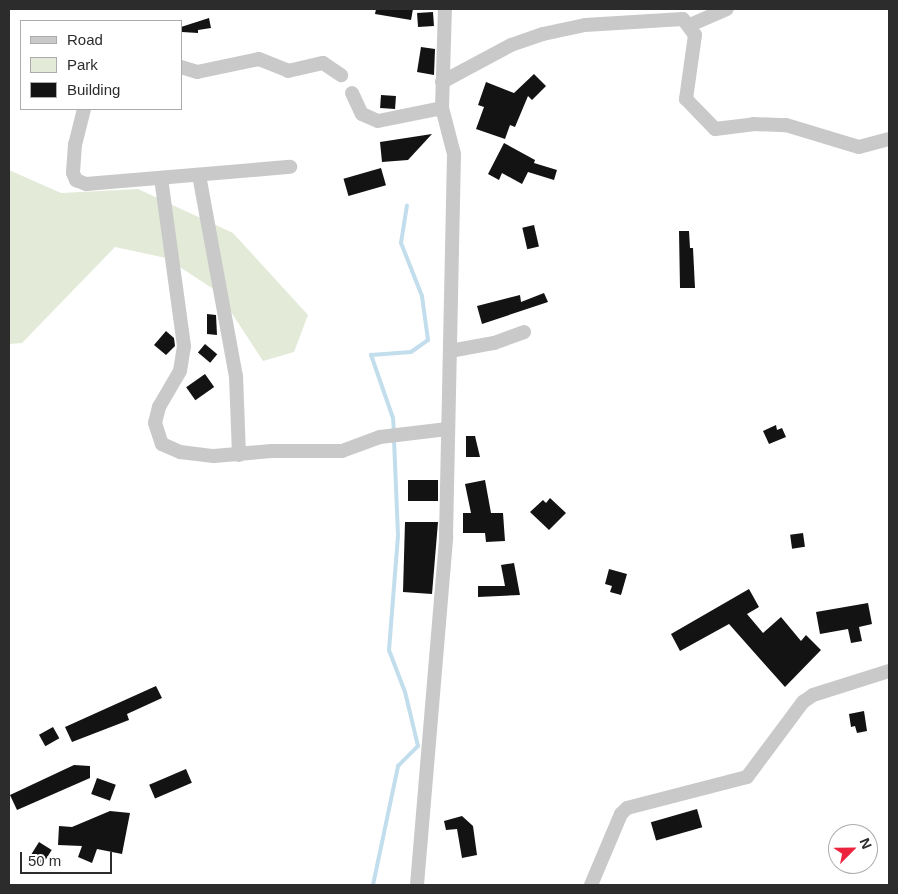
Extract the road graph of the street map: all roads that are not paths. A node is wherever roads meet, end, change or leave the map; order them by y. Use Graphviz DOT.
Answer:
graph roads {
  1 [pos="445,9"];
  2 [pos="727,9"];
  3 [pos="690,25"];
  4 [pos="182,67"];
  5 [pos="341,75"];
  6 [pos="442,82"];
  7 [pos="352,93"];
  8 [pos="442,108"];
  9 [pos="84,110"];
  10 [pos="889,139"];
  11 [pos="290,167"];
  12 [pos="199,175"];
  13 [pos="161,178"];
  14 [pos="524,332"];
  15 [pos="450,351"];
  16 [pos="448,429"];
  17 [pos="239,455"];
  18 [pos="889,672"];
  19 [pos="416,885"];
  20 [pos="591,885"];
  1 -- 6 [label="street"];
  2 -- 3 [label="street"];
  3 -- 6 [label="street"];
  3 -- 10 [label="street"];
  4 -- 5 [label="street"];
  6 -- 8 [label="street"];
  7 -- 8 [label="street"];
  8 -- 15 [label="street"];
  9 -- 13 [label="street"];
  11 -- 12 [label="street"];
  12 -- 13 [label="street"];
  12 -- 17 [label="street"];
  13 -- 17 [label="street"];
  14 -- 15 [label="street"];
  15 -- 16 [label="street"];
  16 -- 17 [label="street"];
  16 -- 19 [label="street"];
  18 -- 20 [label="street"];
}
